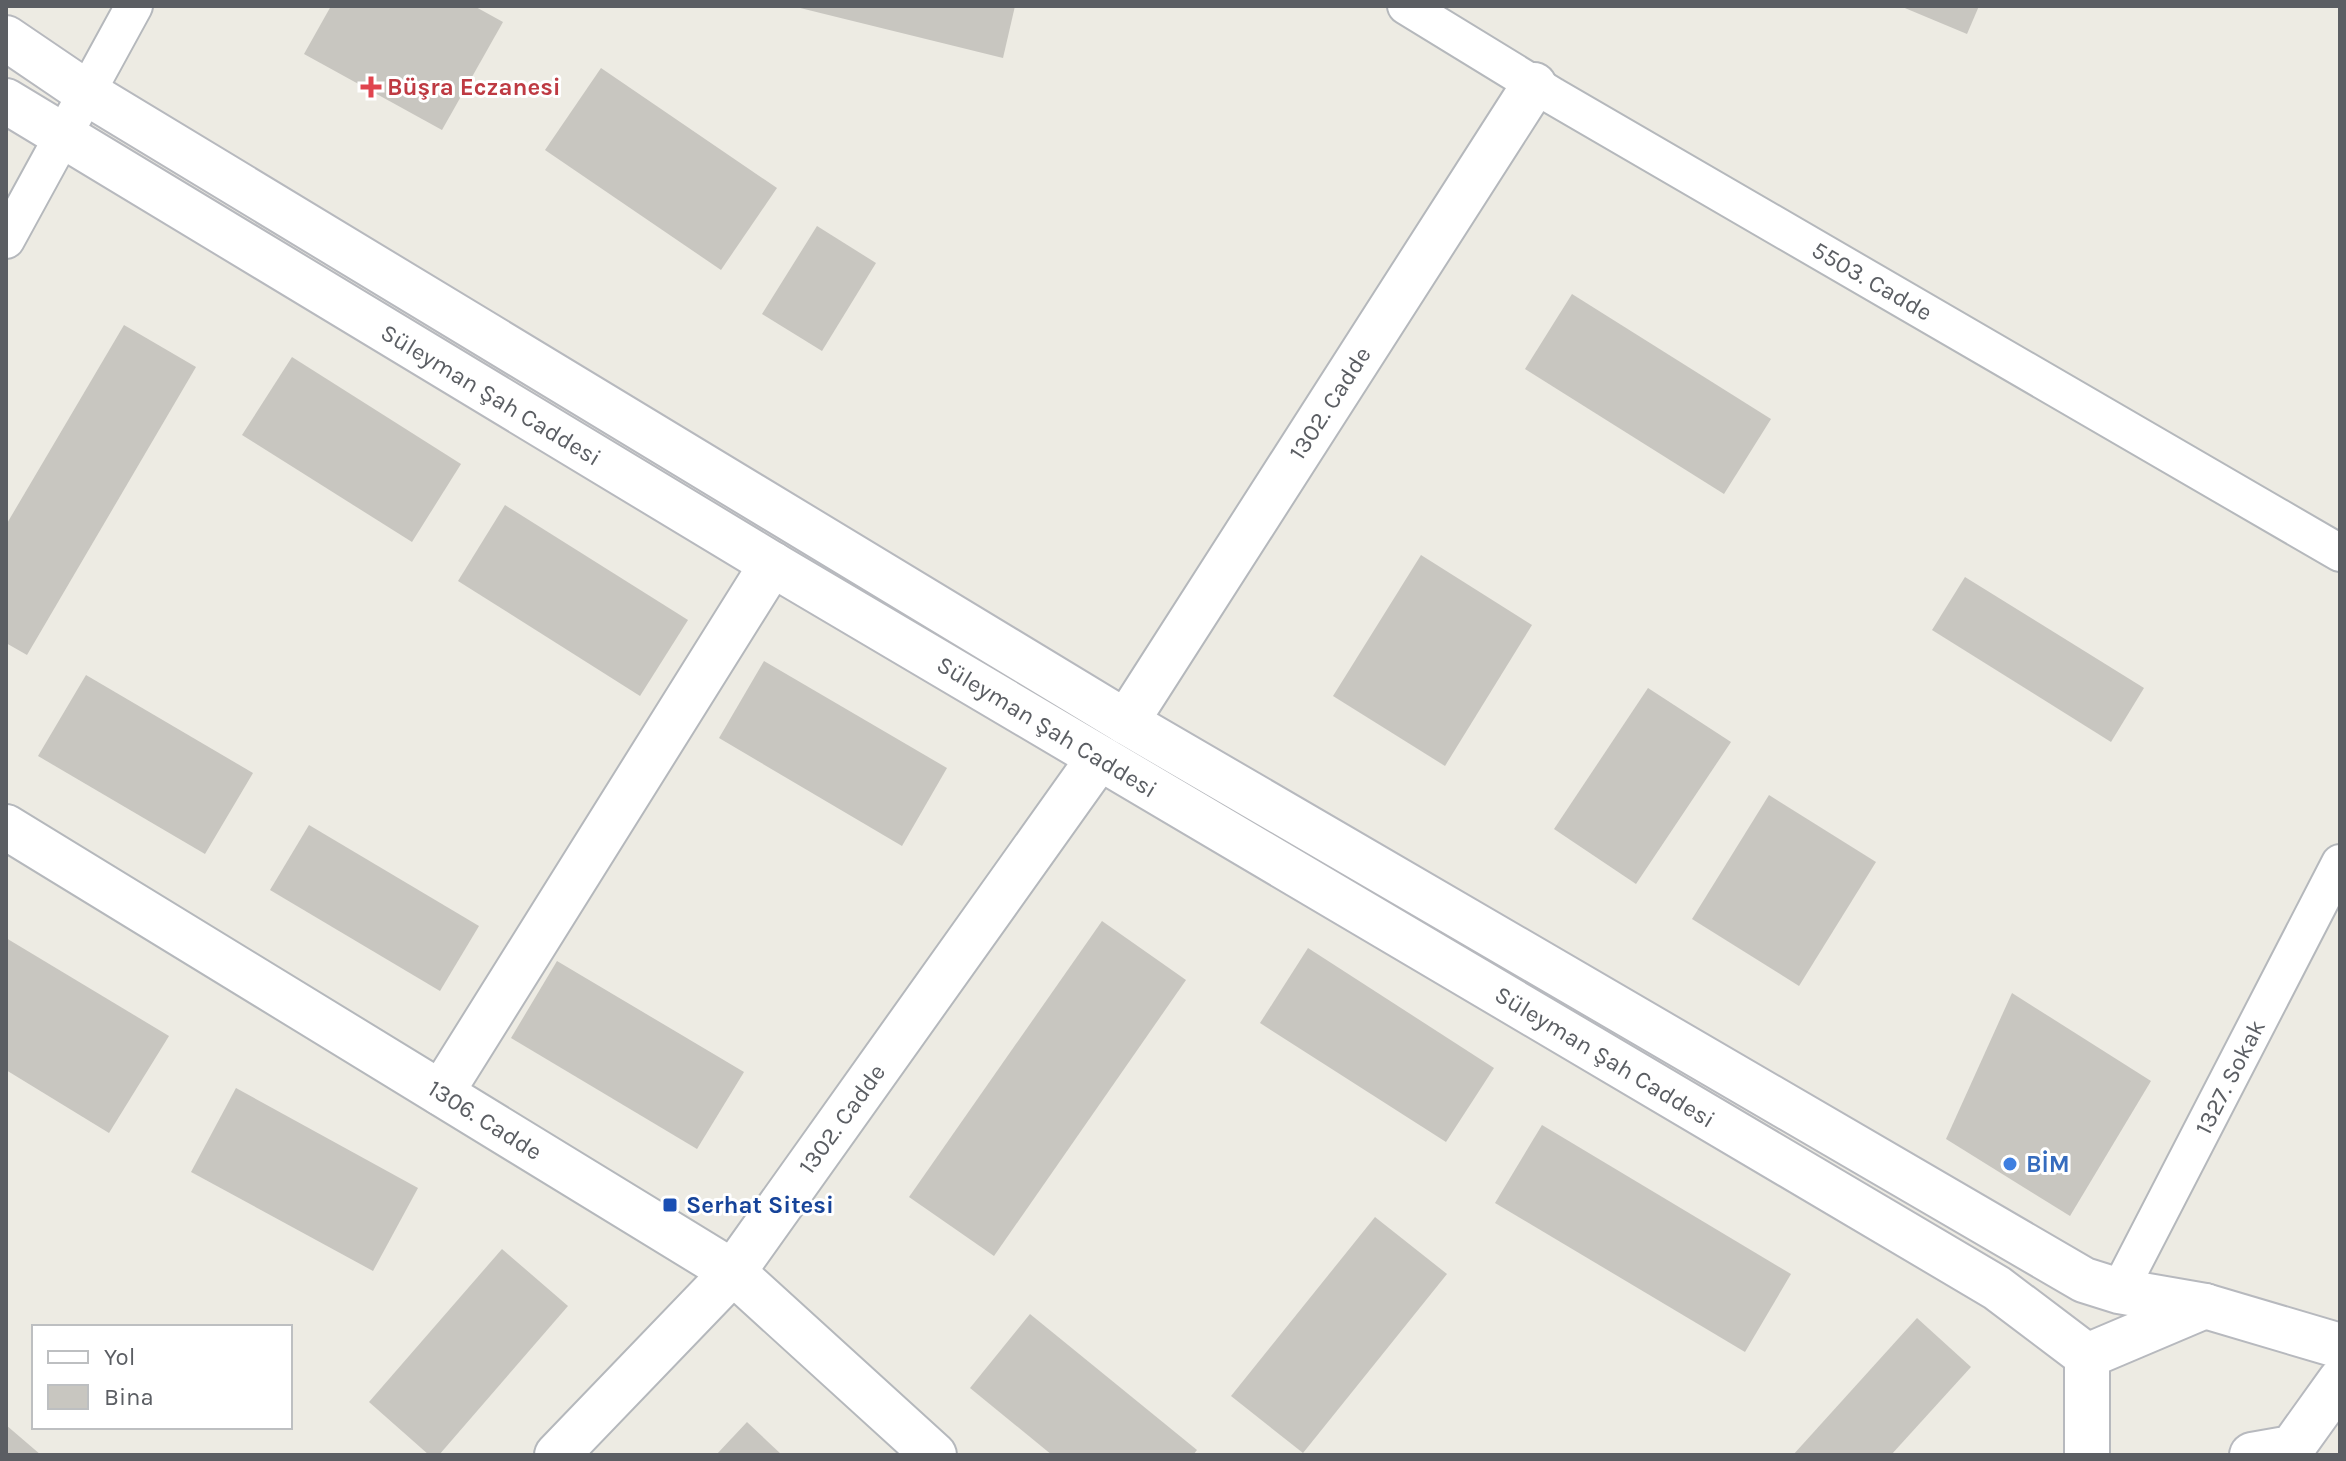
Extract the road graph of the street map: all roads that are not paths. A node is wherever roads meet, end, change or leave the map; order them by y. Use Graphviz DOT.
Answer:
graph roads {
  1 [pos="134,6"];
  2 [pos="1406,6"];
  3 [pos="6,38"];
  4 [pos="1534,85"];
  5 [pos="87,93"];
  6 [pos="6,101"];
  7 [pos="63,137"];
  8 [pos="6,240"];
  9 [pos="2340,553"];
  10 [pos="772,564"];
  11 [pos="1126,722"];
  12 [pos="1099,758"];
  13 [pos="6,827"];
  14 [pos="2340,863"];
  15 [pos="441,1093"];
  16 [pos="733,1272"];
  17 [pos="2102,1286"];
  18 [pos="2205,1306"];
  19 [pos="2340,1346"];
  20 [pos="2087,1356"];
  21 [pos="2340,1381"];
  22 [pos="2282,1453"];
  23 [pos="557,1455"];
  24 [pos="934,1455"];
  25 [pos="2087,1455"];
  1 -- 5 [label="street"];
  2 -- 4 [label="street, 5503. Cadde"];
  3 -- 5 [label="main road, Süleyman Şah Caddesi"];
  4 -- 9 [label="street, 5503. Cadde"];
  4 -- 11 [label="main road, 1302. Cadde"];
  5 -- 7 [label="street"];
  5 -- 11 [label="main road, Süleyman Şah Caddesi"];
  6 -- 7 [label="main road, Süleyman Şah Caddesi"];
  7 -- 8 [label="street"];
  7 -- 10 [label="main road, Süleyman Şah Caddesi"];
  10 -- 12 [label="main road, Süleyman Şah Caddesi"];
  10 -- 15 [label="main road"];
  11 -- 17 [label="main road, Süleyman Şah Caddesi"];
  12 -- 16 [label="main road, 1302. Cadde"];
  12 -- 20 [label="main road, Süleyman Şah Caddesi"];
  13 -- 15 [label="main road, 1306. Cadde"];
  14 -- 17 [label="street, 1327. Sokak"];
  15 -- 16 [label="main road, 1306. Cadde"];
  16 -- 23 [label="main road, 1302. Cadde"];
  16 -- 24 [label="main road, 1306. Cadde"];
  17 -- 18 [label="main road"];
  18 -- 19 [label="main road"];
  18 -- 20 [label="main road"];
  20 -- 25 [label="main road"];
  21 -- 22 [label="main road"];
}
